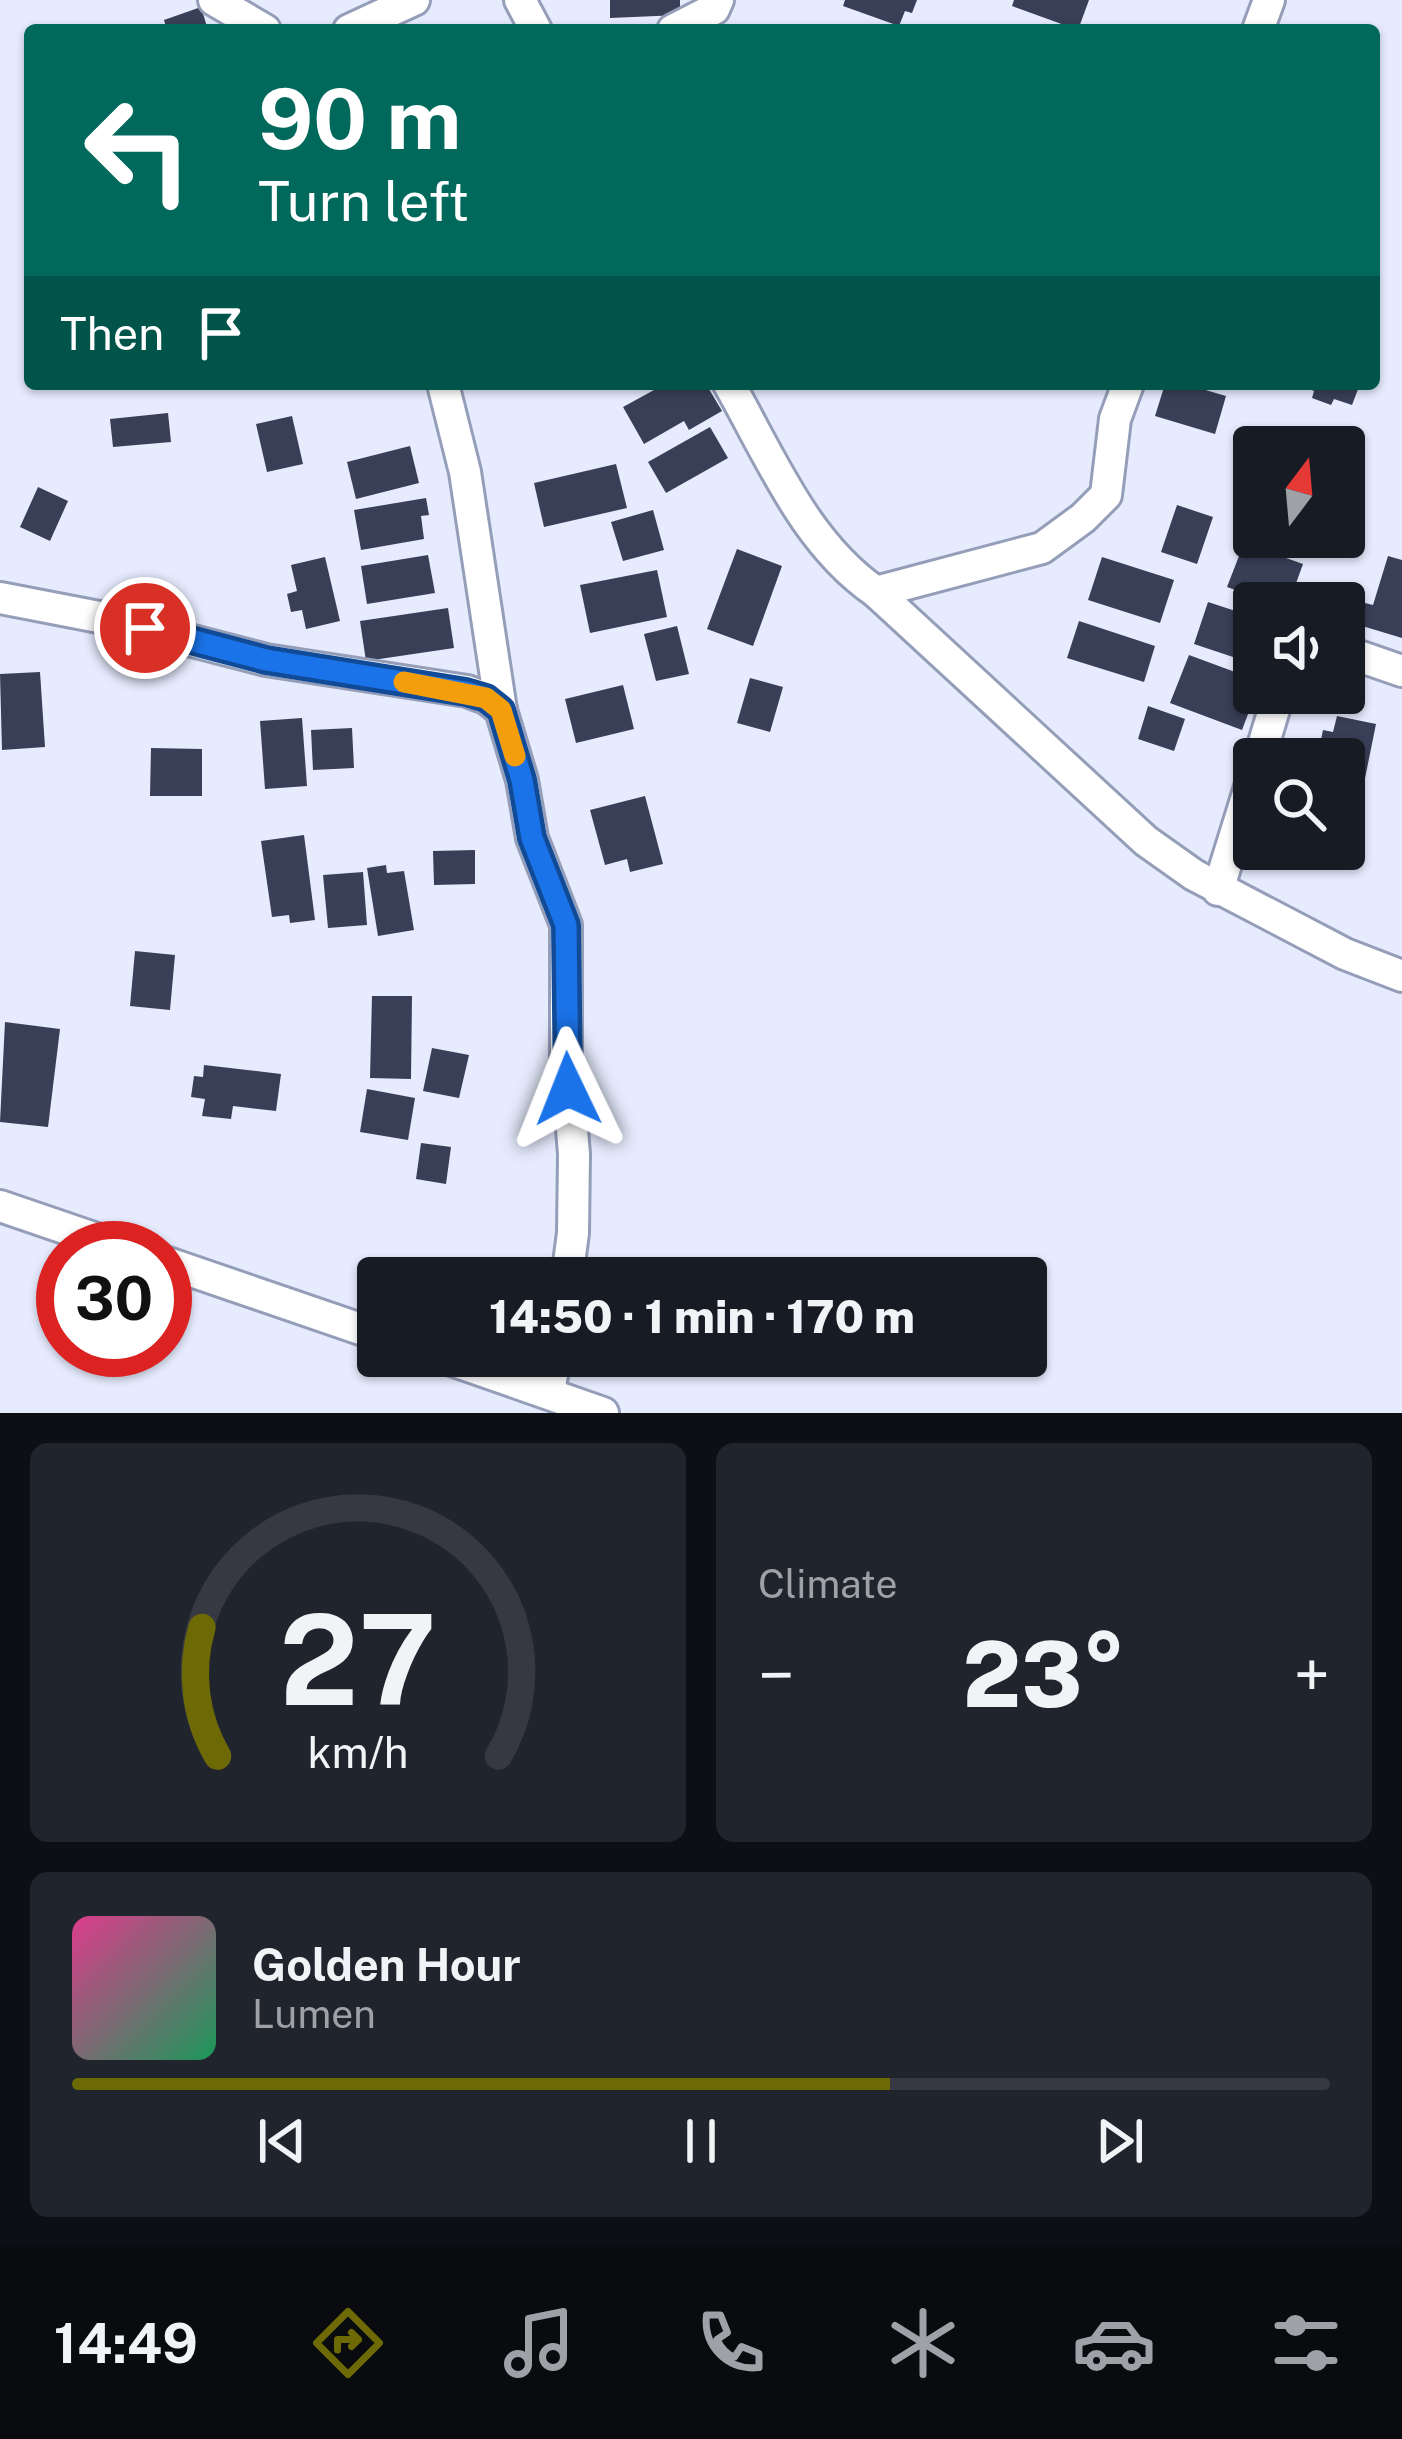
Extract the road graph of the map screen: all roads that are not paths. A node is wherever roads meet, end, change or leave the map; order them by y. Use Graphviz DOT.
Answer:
graph roads {
  1 [pos="214,0"];
  2 [pos="414,0"];
  3 [pos="718,0"];
  4 [pos="255,24"];
  5 [pos="362,24"];
  6 [pos="685,24"];
  7 [pos="445,390"];
  8 [pos="732,390"];
  9 [pos="1126,390"];
  10 [pos="876,592"];
  11 [pos="0,598"];
  12 [pos="1365,658"];
  13 [pos="1402,671"];
  14 [pos="501,710"];
  15 [pos="1233,842"];
  16 [pos="1218,890"];
  17 [pos="1402,976"];
  18 [pos="0,1206"];
  19 [pos="44,1221"];
  20 [pos="570,1257"];
  21 [pos="192,1271"];
  22 [pos="357,1328"];
  23 [pos="502,1377"];
  24 [pos="552,1377"];
  25 [pos="549,1393"];
  26 [pos="603,1413"];
  1 -- 4 [label="street"];
  2 -- 5 [label="street"];
  3 -- 6 [label="street"];
  7 -- 14 [label="street"];
  8 -- 10 [label="street"];
  9 -- 10 [label="street"];
  10 -- 16 [label="street"];
  11 -- 14 [label="street"];
  12 -- 13 [label="street"];
  14 -- 20 [label="street"];
  15 -- 16 [label="street"];
  16 -- 17 [label="street"];
  18 -- 19 [label="street"];
  21 -- 22 [label="street"];
  23 -- 25 [label="street"];
  24 -- 25 [label="street"];
  25 -- 26 [label="street"];
}
